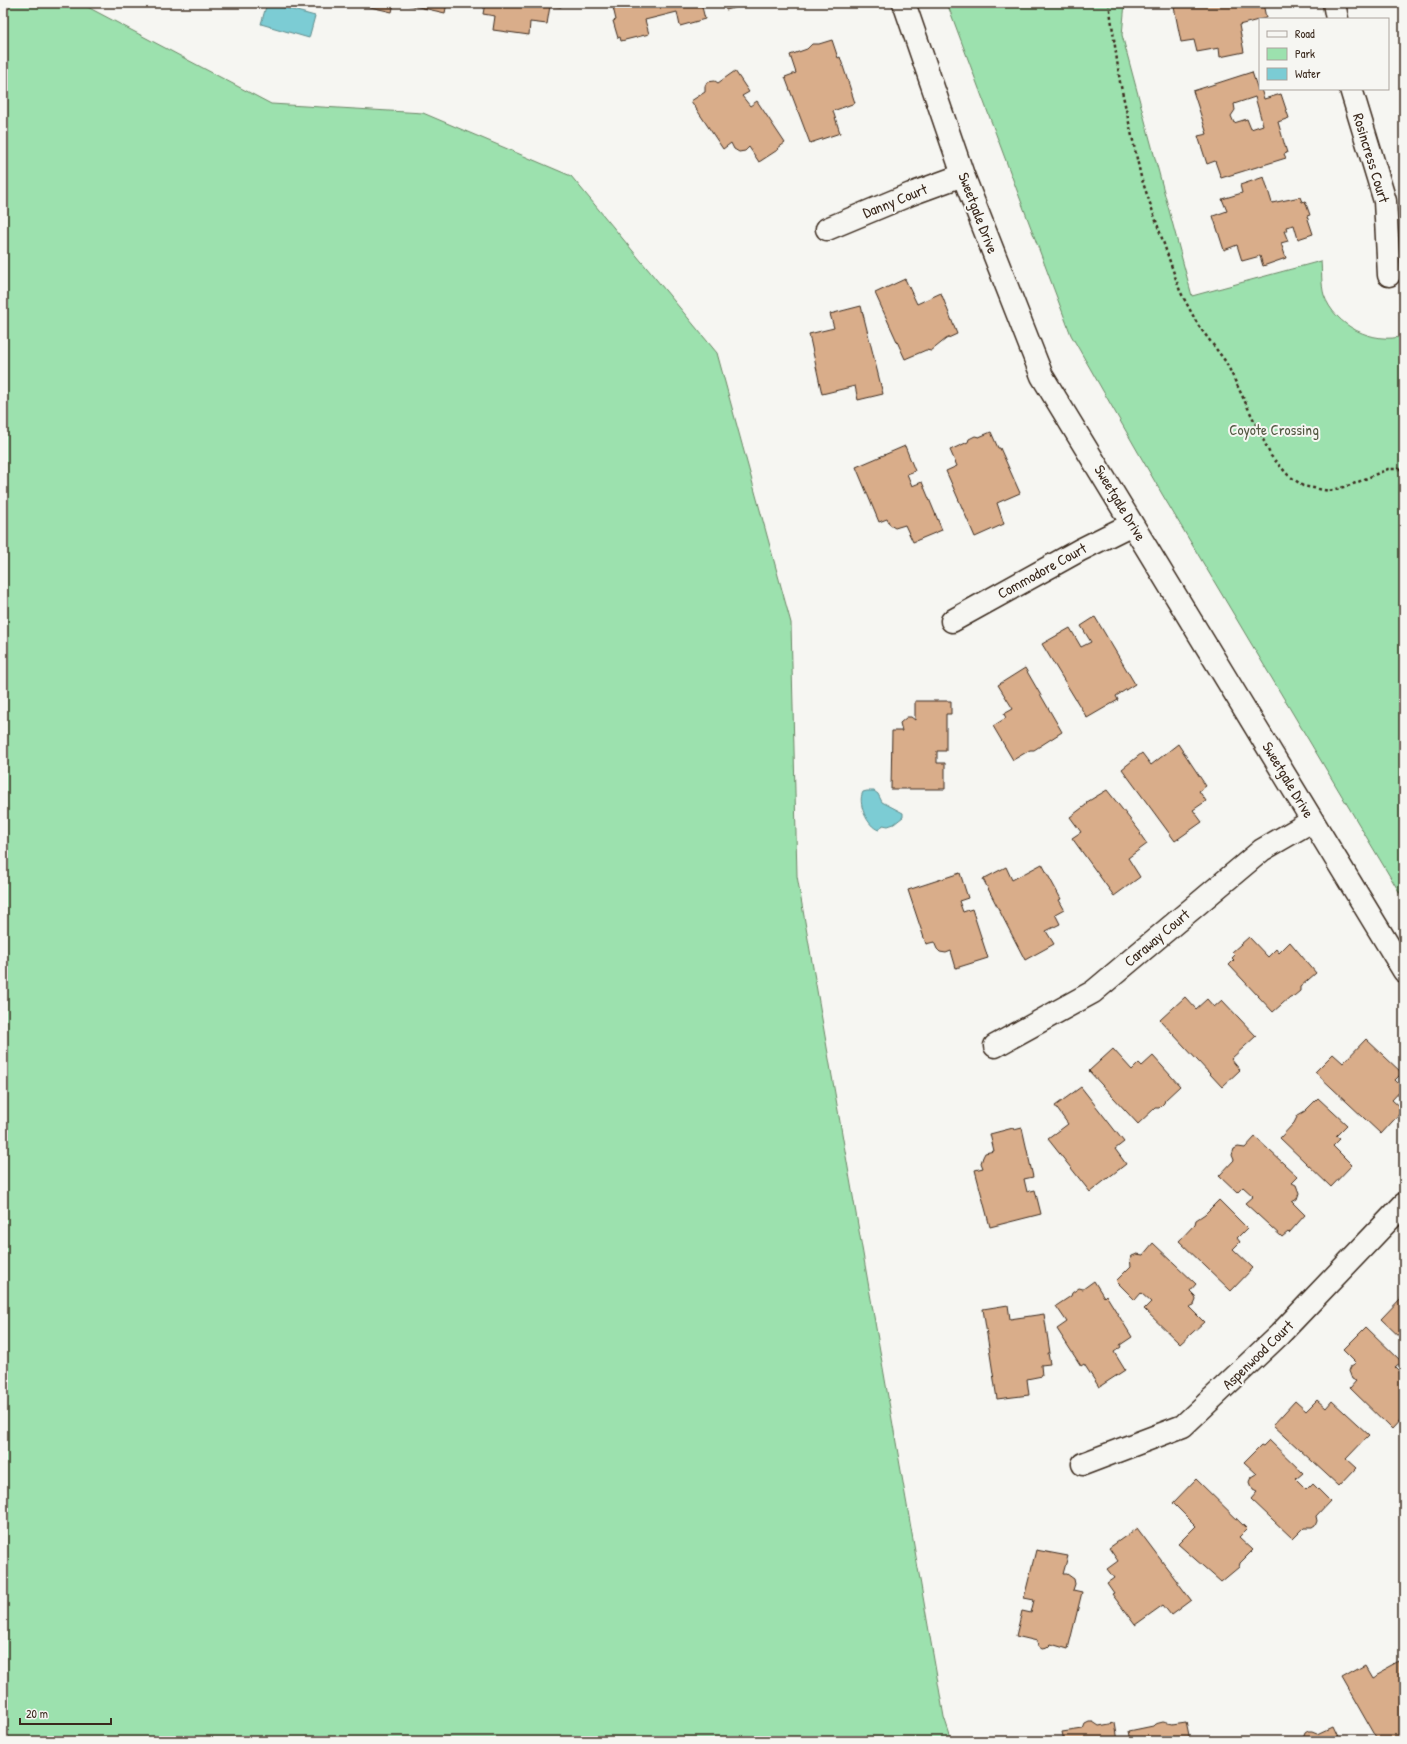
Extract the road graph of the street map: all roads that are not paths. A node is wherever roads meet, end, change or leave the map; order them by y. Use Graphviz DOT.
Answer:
graph roads {
  1 [pos="904,3"];
  2 [pos="1334,3"];
  3 [pos="1337,18"];
  4 [pos="1351,90"];
  5 [pos="963,175"];
  6 [pos="827,229"];
  7 [pos="1389,275"];
  8 [pos="1132,524"];
  9 [pos="952,621"];
  10 [pos="1312,821"];
  11 [pos="1404,970"];
  12 [pos="996,1046"];
  13 [pos="1404,1204"];
  14 [pos="1083,1464"];
  1 -- 5 [label="street, Sweetgale Drive"];
  2 -- 3 [label="street"];
  4 -- 7 [label="street, Rosincress Court"];
  5 -- 6 [label="street, Danny Court"];
  5 -- 8 [label="street, Sweetgale Drive"];
  8 -- 9 [label="street, Commodore Court"];
  8 -- 10 [label="street, Sweetgale Drive"];
  10 -- 11 [label="street, Sweetgale Drive"];
  10 -- 12 [label="street, Caraway Court"];
  13 -- 14 [label="street, Aspenwood Court"];
}
